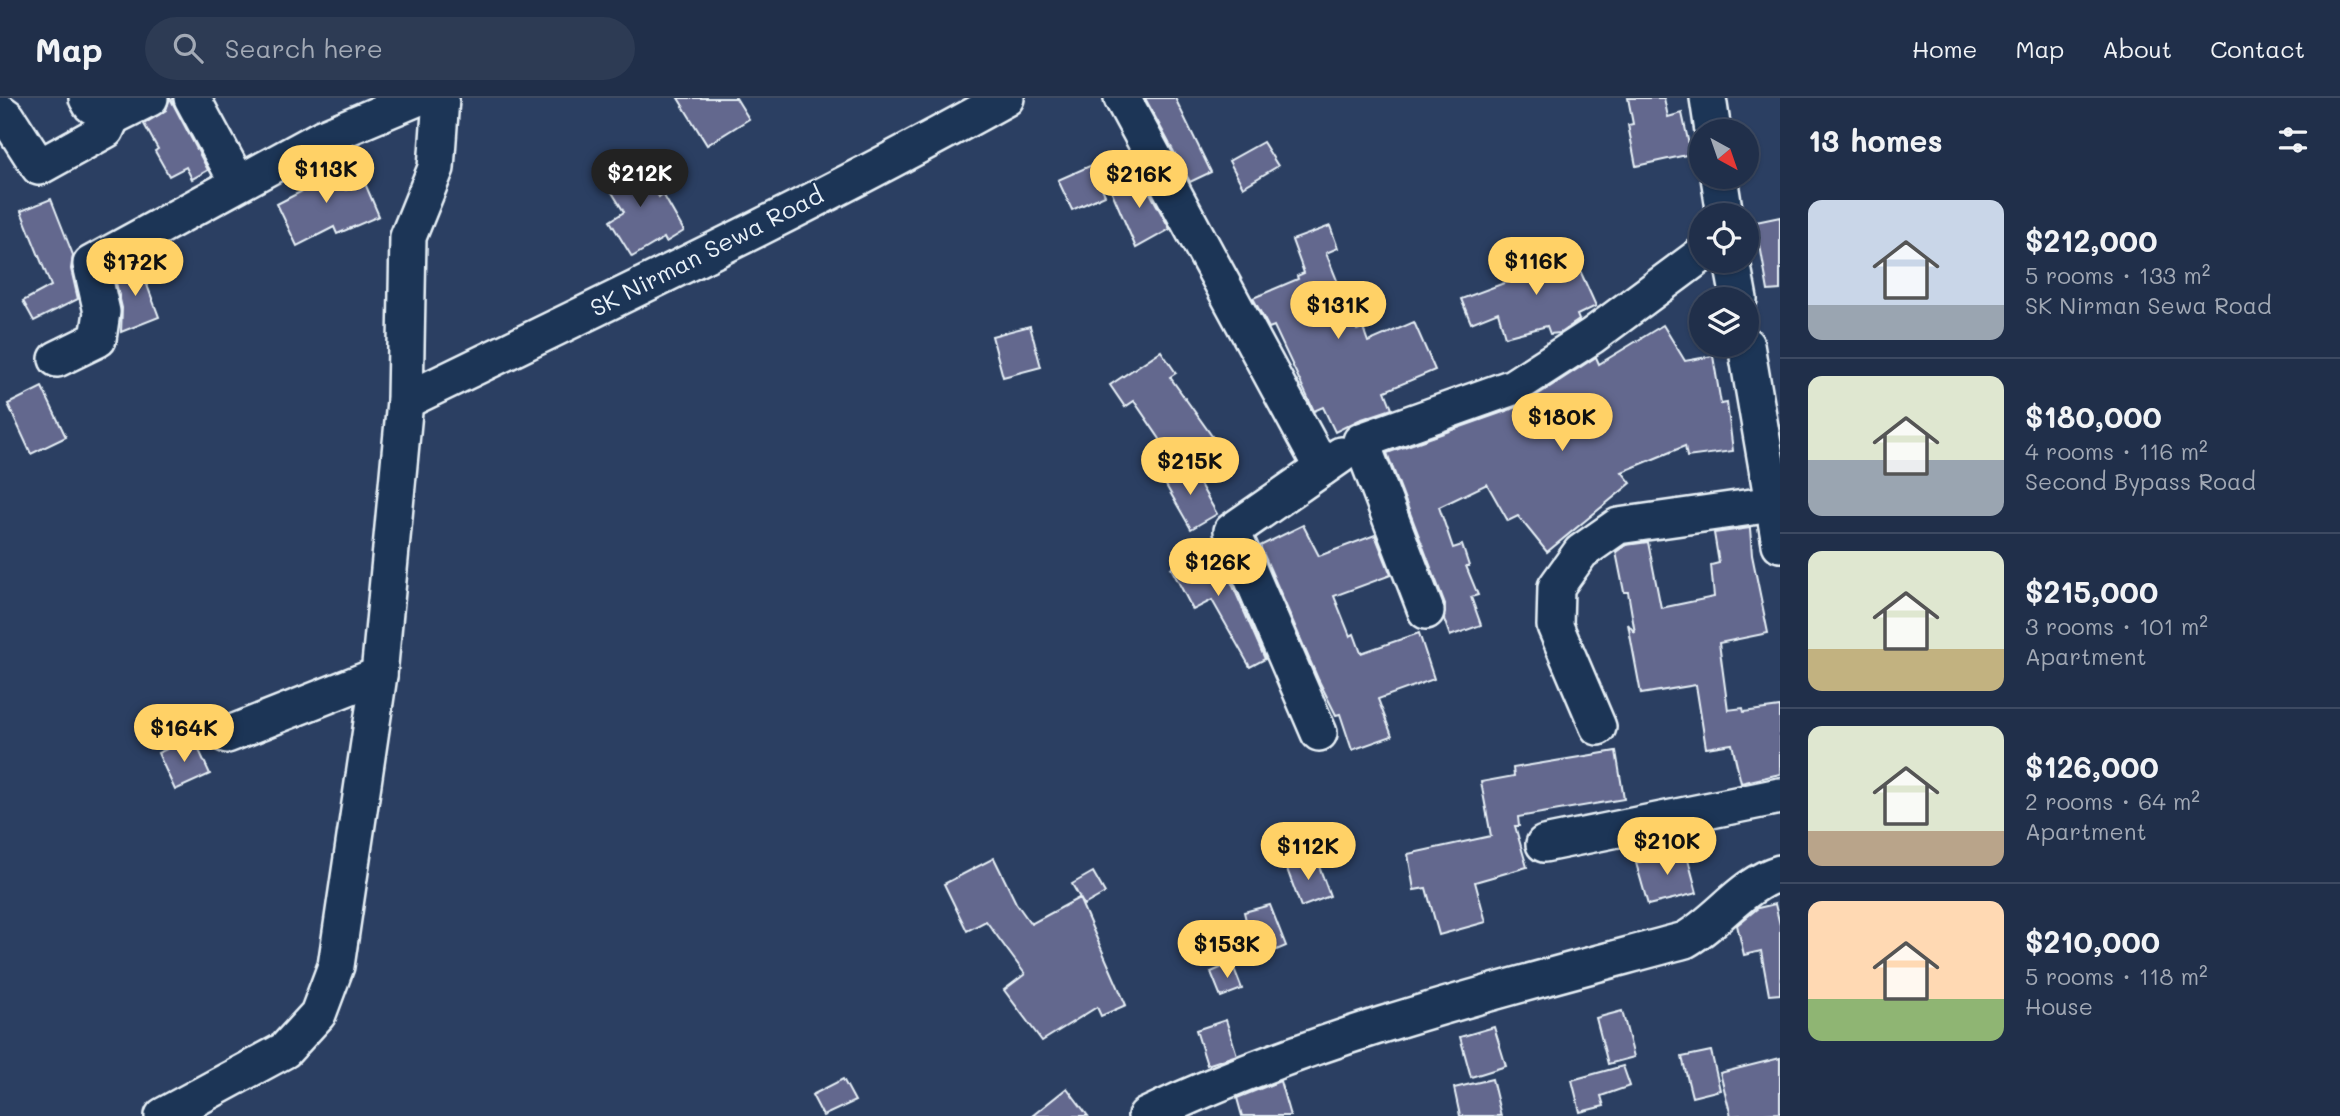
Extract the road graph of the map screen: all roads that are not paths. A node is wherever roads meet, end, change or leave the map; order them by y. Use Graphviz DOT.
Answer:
graph roads {
  1 [pos="150,98"];
  2 [pos="192,98"];
  3 [pos="417,98"];
  4 [pos="441,98"];
  5 [pos="1006,98"];
  6 [pos="1122,98"];
  7 [pos="1708,98"];
  8 [pos="99,107"];
  9 [pos="0,112"];
  10 [pos="1711,119"];
  11 [pos="238,183"];
  12 [pos="1689,264"];
  13 [pos="1748,357"];
  14 [pos="57,359"];
  15 [pos="405,401"];
  16 [pos="1361,441"];
  17 [pos="1322,468"];
  18 [pos="1773,504"];
  19 [pos="1780,544"];
  20 [pos="1426,611"];
  21 [pos="379,675"];
  22 [pos="1598,727"];
  23 [pos="1319,733"];
  24 [pos="227,735"];
  25 [pos="1780,796"];
  26 [pos="1544,844"];
  27 [pos="1780,873"];
  28 [pos="163,1116"];
  29 [pos="1146,1116"];
  1 -- 8 [label="street"];
  2 -- 11 [label="street"];
  3 -- 11 [label="street"];
  4 -- 15 [label="street"];
  5 -- 15 [label="street, SK Nirman Sewa Road"];
  6 -- 17 [label="street"];
  7 -- 10 [label="street"];
  8 -- 9 [label="street"];
  11 -- 14 [label="street"];
  12 -- 16 [label="street"];
  13 -- 18 [label="street"];
  15 -- 21 [label="street"];
  16 -- 17 [label="street"];
  16 -- 20 [label="street"];
  17 -- 23 [label="street"];
  18 -- 19 [label="street"];
  18 -- 22 [label="street"];
  21 -- 24 [label="street"];
  21 -- 28 [label="street"];
  25 -- 26 [label="street"];
  27 -- 29 [label="street"];
}
